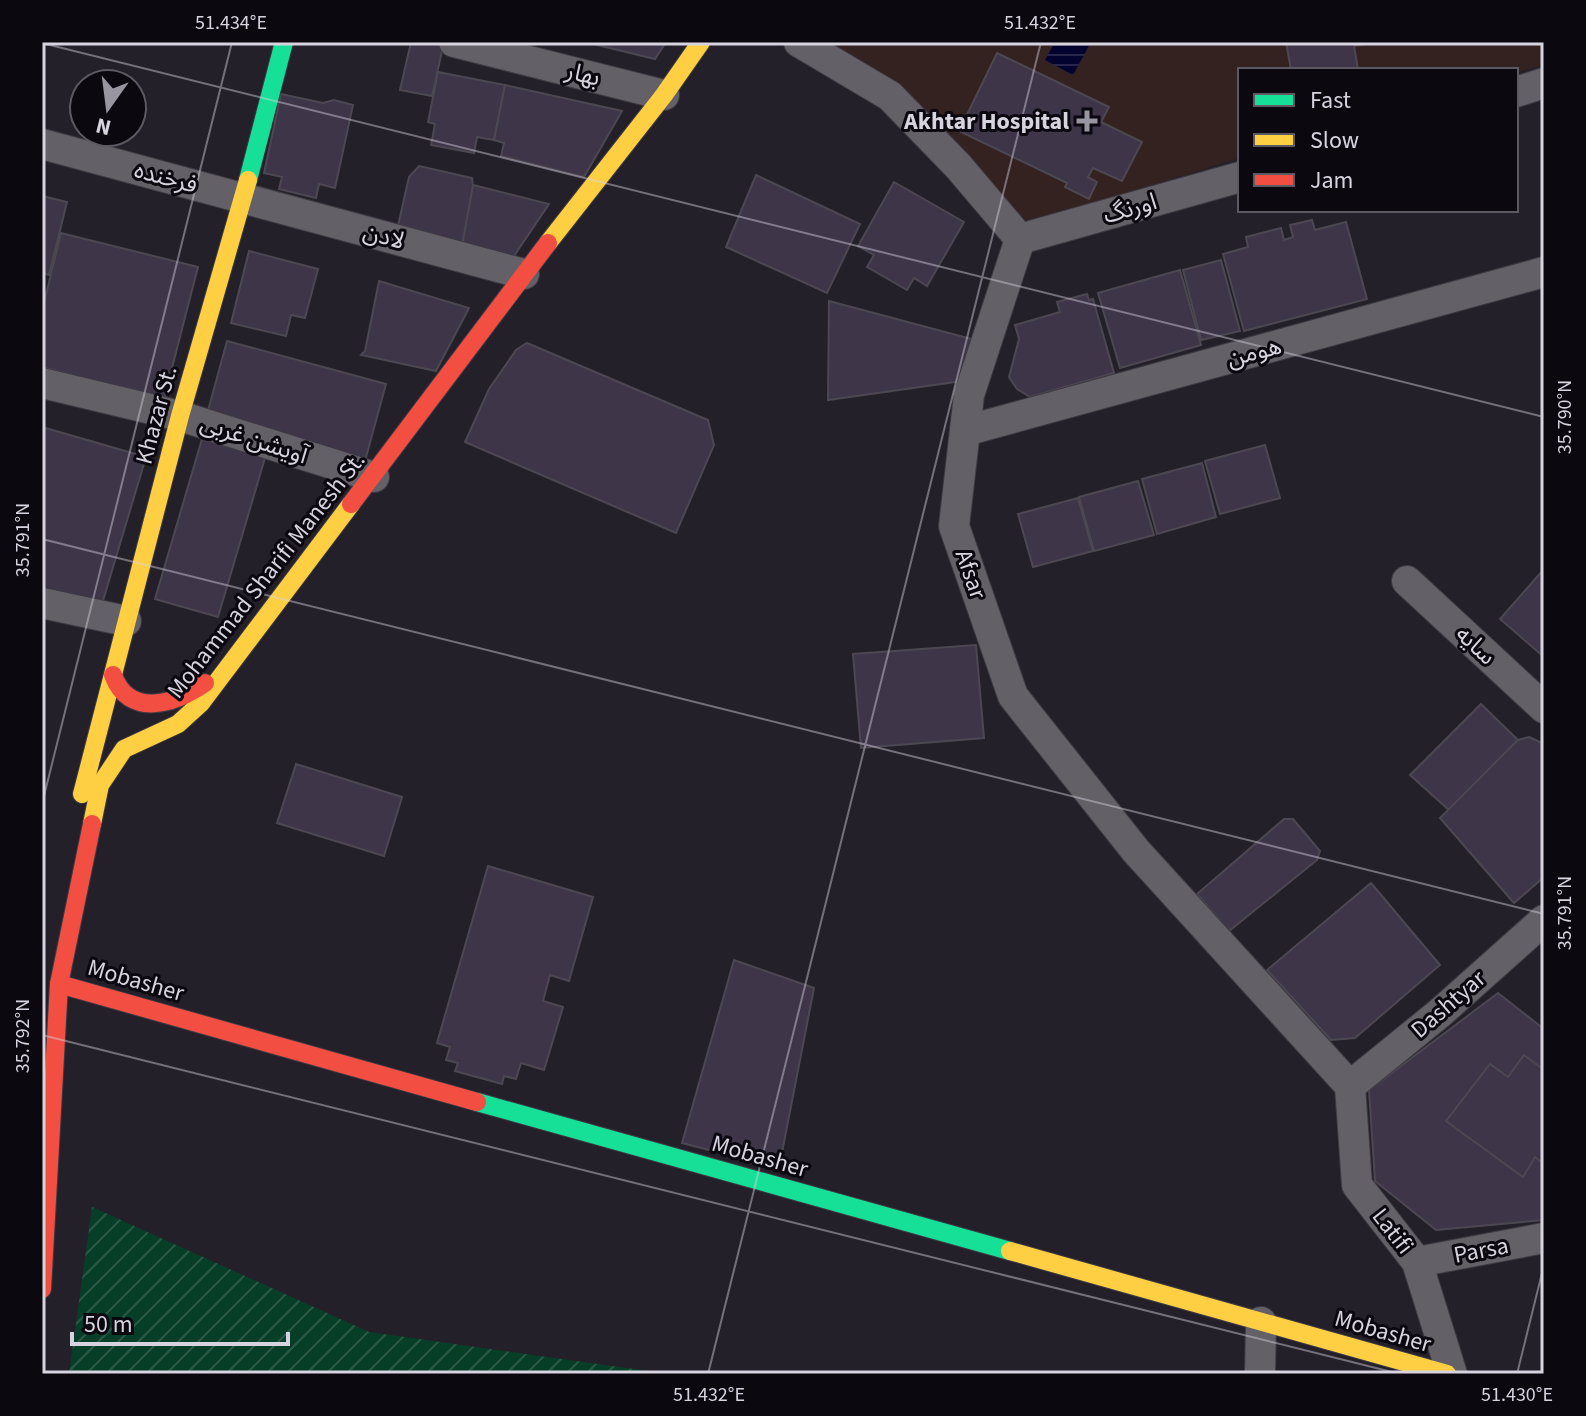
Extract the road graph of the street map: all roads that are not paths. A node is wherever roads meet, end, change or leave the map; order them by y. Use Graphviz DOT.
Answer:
graph roads {
  1 [pos="284,42"];
  2 [pos="454,42"];
  3 [pos="701,42"];
  4 [pos="799,42"];
  5 [pos="1544,83"];
  6 [pos="1518,91"];
  7 [pos="664,95"];
  8 [pos="42,144"];
  9 [pos="1238,178"];
  10 [pos="243,198"];
  11 [pos="1020,239"];
  12 [pos="1544,272"];
  13 [pos="524,274"];
  14 [pos="42,383"];
  15 [pos="180,416"];
  16 [pos="965,431"];
  17 [pos="374,477"];
  18 [pos="1407,581"];
  19 [pos="42,603"];
  20 [pos="126,621"];
  21 [pos="243,651"];
  22 [pos="113,675"];
  23 [pos="1544,708"];
  24 [pos="80,802"];
  25 [pos="1544,920"];
  26 [pos="51,981"];
  27 [pos="1350,1086"];
  28 [pos="1544,1238"];
  29 [pos="1417,1262"];
  30 [pos="42,1289"];
  31 [pos="1261,1322"];
  32 [pos="1260,1374"];
  33 [pos="1450,1374"];
  1 -- 10 [label="street, Khazar St."];
  2 -- 7 [label="street, بهار"];
  3 -- 7 [label="street, Mohammad Sharifi Manesh St."];
  4 -- 11 [label="street"];
  5 -- 6 [label="street"];
  7 -- 13 [label="street, Mohammad Sharifi Manesh St."];
  8 -- 10 [label="street, فرخنده"];
  9 -- 11 [label="street, اورنگ"];
  10 -- 13 [label="street, لادن"];
  10 -- 15 [label="street, Khazar St."];
  11 -- 16 [label="street, Afsar"];
  12 -- 16 [label="street, هومن"];
  13 -- 17 [label="street, Mohammad Sharifi Manesh St."];
  14 -- 15 [label="street, آویشن غربی"];
  15 -- 17 [label="street, آویشن غربی"];
  15 -- 20 [label="street, Khazar St."];
  16 -- 27 [label="street, Afsar"];
  17 -- 21 [label="street, Mohammad Sharifi Manesh St."];
  18 -- 23 [label="street, سایه"];
  19 -- 20 [label="street"];
  20 -- 22 [label="street, Khazar St."];
  21 -- 22 [label="street"];
  21 -- 26 [label="street, Mohammad Sharifi Manesh St."];
  22 -- 24 [label="street, Khazar St."];
  24 -- 26 [label="street, Mohammad Sharifi Manesh St."];
  25 -- 27 [label="street, Dashtyar"];
  26 -- 30 [label="street, Mohammad Sharifi Manesh St."];
  26 -- 31 [label="street, Mobasher"];
  27 -- 29 [label="street, Latifi"];
  28 -- 29 [label="street, Parsa"];
  29 -- 33 [label="street, Latifi"];
  31 -- 32 [label="street"];
  31 -- 33 [label="street, Mobasher"];
}
